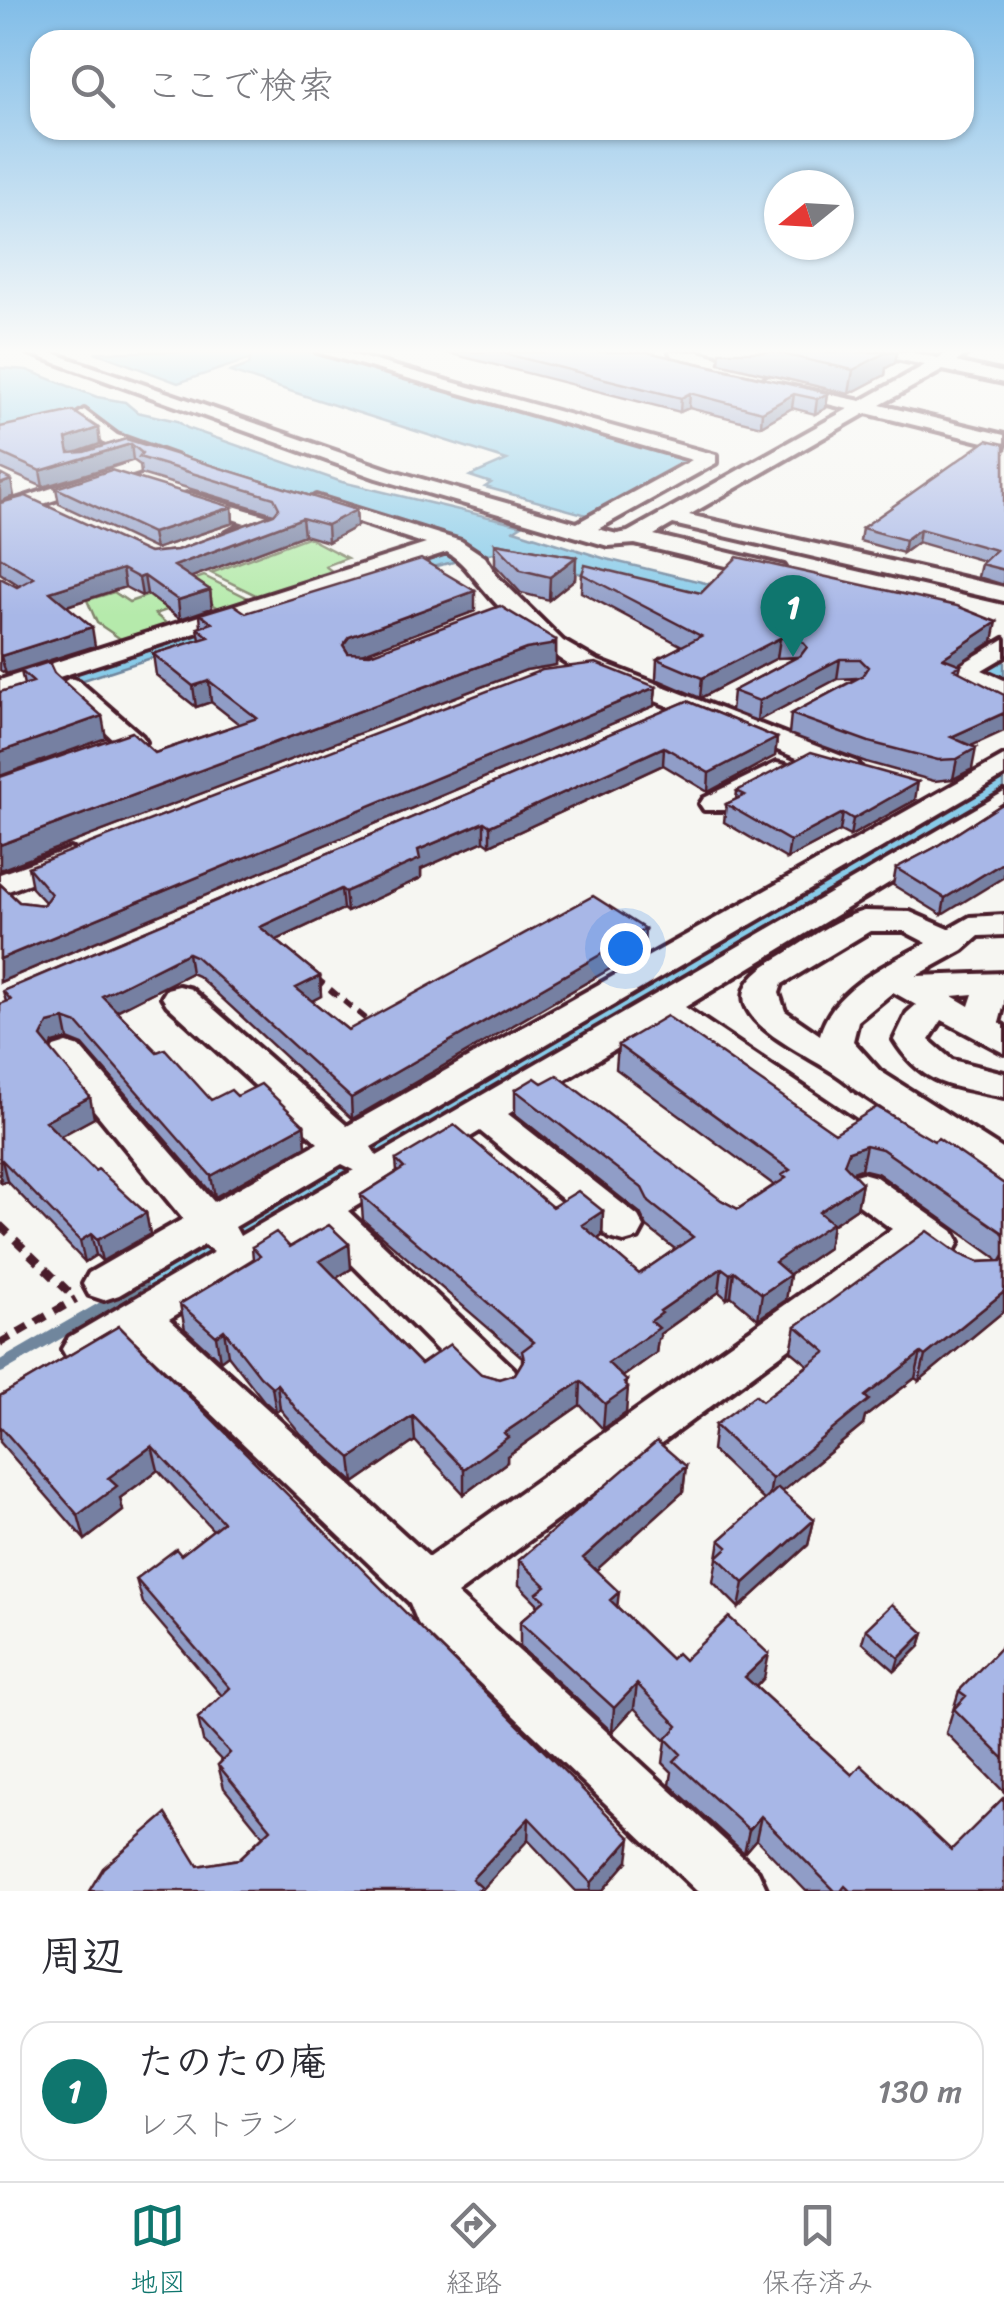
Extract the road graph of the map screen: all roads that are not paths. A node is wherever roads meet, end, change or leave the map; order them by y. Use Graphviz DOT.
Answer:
graph roads {
  1 [pos="114,440"];
  2 [pos="284,440"];
  3 [pos="642,440"];
  4 [pos="803,440"];
  5 [pos="128,444"];
  6 [pos="96,456"];
  7 [pos="113,475"];
  8 [pos="14,484"];
  9 [pos="301,497"];
  10 [pos="36,500"];
  11 [pos="0,512"];
  12 [pos="671,516"];
  13 [pos="65,518"];
  14 [pos="579,531"];
  15 [pos="635,537"];
  16 [pos="218,541"];
  17 [pos="458,549"];
  18 [pos="790,575"];
  19 [pos="1004,594"];
  20 [pos="516,608"];
  21 [pos="482,621"];
  22 [pos="996,651"];
  23 [pos="599,670"];
  24 [pos="549,676"];
  25 [pos="70,686"];
  26 [pos="0,688"];
  27 [pos="1004,689"];
  28 [pos="737,693"];
  29 [pos="695,708"];
  30 [pos="657,718"];
  31 [pos="788,719"];
  32 [pos="759,735"];
  33 [pos="806,755"];
  34 [pos="84,762"];
  35 [pos="1004,764"];
  36 [pos="870,776"];
  37 [pos="906,785"];
  38 [pos="981,799"];
  39 [pos="714,804"];
  40 [pos="98,848"];
  41 [pos="11,891"];
  42 [pos="1004,925"];
  43 [pos="952,943"];
  44 [pos="915,990"];
  45 [pos="178,997"];
  46 [pos="659,1005"];
  47 [pos="992,1034"];
  48 [pos="68,1055"];
  49 [pos="853,1067"];
  50 [pos="549,1071"];
  51 [pos="1004,1084"];
  52 [pos="580,1095"];
  53 [pos="481,1112"];
  54 [pos="843,1131"];
  55 [pos="360,1159"];
  56 [pos="1004,1169"];
  57 [pos="862,1187"];
  58 [pos="320,1209"];
  59 [pos="624,1226"];
  60 [pos="922,1229"];
  61 [pos="223,1240"];
  62 [pos="964,1261"];
  63 [pos="106,1300"];
  64 [pos="46,1372"];
  65 [pos="498,1382"];
  66 [pos="427,1587"];
  67 [pos="738,1891"];
  1 -- 5 [label="street"];
  2 -- 14 [label="street"];
  3 -- 14 [label="street"];
  4 -- 12 [label="street"];
  5 -- 6 [label="street"];
  5 -- 7 [label="street"];
  7 -- 10 [label="street"];
  7 -- 16 [label="street"];
  8 -- 10 [label="street"];
  9 -- 17 [label="street"];
  10 -- 11 [label="street"];
  10 -- 13 [label="street"];
  12 -- 15 [label="street"];
  12 -- 19 [label="street"];
  14 -- 15 [label="street"];
  15 -- 18 [label="street"];
  17 -- 20 [label="street"];
  17 -- 26 [label="street"];
  20 -- 21 [label="street"];
  20 -- 23 [label="street"];
  22 -- 27 [label="street"];
  23 -- 24 [label="street"];
  23 -- 29 [label="street"];
  25 -- 34 [label="street"];
  28 -- 29 [label="street"];
  29 -- 30 [label="street"];
  29 -- 32 [label="street"];
  31 -- 32 [label="street"];
  32 -- 33 [label="street"];
  33 -- 36 [label="street"];
  33 -- 39 [label="street"];
  35 -- 38 [label="street"];
  37 -- 38 [label="street"];
  38 -- 46 [label="street"];
  38 -- 55 [label="street"];
  40 -- 41 [label="street"];
  42 -- 43 [label="street"];
  43 -- 44 [label="street"];
  43 -- 49 [label="street"];
  44 -- 47 [label="street"];
  44 -- 47 [label="street"];
  44 -- 49 [label="street"];
  44 -- 51 [label="street"];
  45 -- 55 [label="street"];
  46 -- 50 [label="street"];
  46 -- 54 [label="street"];
  48 -- 61 [label="street"];
  49 -- 56 [label="street"];
  50 -- 52 [label="street"];
  50 -- 53 [label="street"];
  53 -- 55 [label="street"];
  53 -- 59 [label="street"];
  55 -- 58 [label="street"];
  55 -- 61 [label="street"];
  57 -- 60 [label="street"];
  58 -- 61 [label="street"];
  58 -- 65 [label="street"];
  60 -- 62 [label="street"];
  60 -- 66 [label="street"];
  61 -- 63 [label="street"];
  61 -- 63 [label="street"];
  63 -- 64 [label="street"];
  63 -- 66 [label="street"];
  66 -- 67 [label="street"];
}
